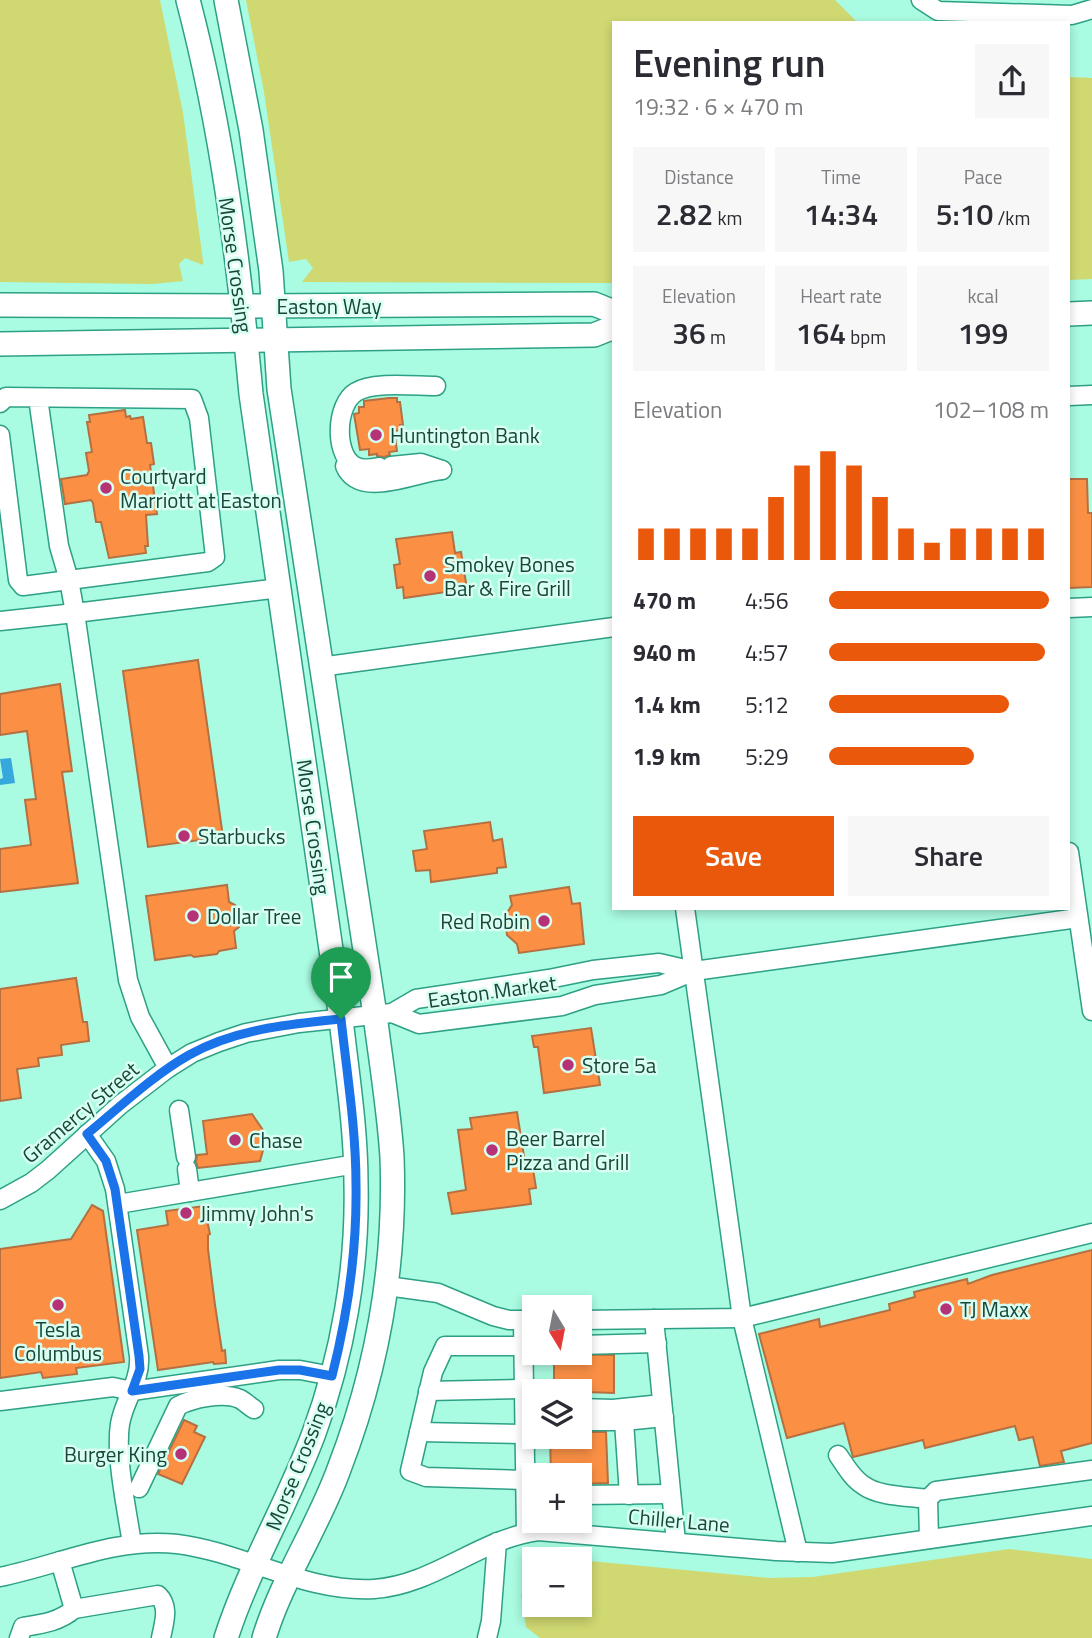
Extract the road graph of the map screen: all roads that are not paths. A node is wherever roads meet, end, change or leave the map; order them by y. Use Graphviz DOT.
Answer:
graph roads {
  1 [pos="188,0"];
  2 [pos="226,0"];
  3 [pos="922,0"];
  4 [pos="1092,9"];
  5 [pos="0,305"];
  6 [pos="244,306"];
  7 [pos="273,306"];
  8 [pos="612,311"];
  9 [pos="1092,313"];
  10 [pos="1070,314"];
  11 [pos="612,328"];
  12 [pos="275,340"];
  13 [pos="246,341"];
  14 [pos="0,344"];
  15 [pos="436,386"];
  16 [pos="1092,395"];
  17 [pos="1070,396"];
  18 [pos="38,398"];
  19 [pos="0,403"];
  20 [pos="0,435"];
  21 [pos="344,449"];
  22 [pos="4,501"];
  23 [pos="69,580"];
  24 [pos="280,587"];
  25 [pos="1092,607"];
  26 [pos="1070,608"];
  27 [pos="75,613"];
  28 [pos="0,621"];
  29 [pos="612,627"];
  30 [pos="320,667"];
  31 [pos="1070,859"];
  32 [pos="685,910"];
  33 [pos="1079,918"];
  34 [pos="694,971"];
  35 [pos="1092,1011"];
  36 [pos="384,1014"];
  37 [pos="341,1019"];
  38 [pos="168,1068"];
  39 [pos="179,1110"];
  40 [pos="87,1134"];
  41 [pos="356,1164"];
  42 [pos="190,1192"];
  43 [pos="0,1200"];
  44 [pos="118,1204"];
  45 [pos="1092,1233"];
  46 [pos="387,1286"];
  47 [pos="742,1318"];
  48 [pos="654,1319"];
  49 [pos="522,1320"];
  50 [pos="592,1320"];
  51 [pos="657,1343"];
  52 [pos="592,1345"];
  53 [pos="522,1346"];
  54 [pos="332,1376"];
  55 [pos="132,1391"];
  56 [pos="428,1391"];
  57 [pos="0,1401"];
  58 [pos="592,1408"];
  59 [pos="254,1409"];
  60 [pos="663,1410"];
  61 [pos="522,1412"];
  62 [pos="522,1414"];
  63 [pos="592,1421"];
  64 [pos="624,1421"];
  65 [pos="419,1432"];
  66 [pos="838,1455"];
  67 [pos="1092,1470"];
  68 [pos="139,1488"];
  69 [pos="522,1490"];
  70 [pos="671,1494"];
  71 [pos="592,1495"];
  72 [pos="629,1495"];
  73 [pos="928,1499"];
  74 [pos="1092,1516"];
  75 [pos="526,1533"];
  76 [pos="563,1533"];
  77 [pos="929,1539"];
  78 [pos="497,1542"];
  79 [pos="676,1542"];
  80 [pos="132,1544"];
  81 [pos="798,1552"];
  82 [pos="60,1561"];
  83 [pos="272,1571"];
  84 [pos="0,1577"];
  85 [pos="74,1609"];
  86 [pos="19,1638"];
  87 [pos="161,1638"];
  88 [pos="226,1638"];
  89 [pos="264,1638"];
  90 [pos="486,1638"];
  1 -- 6 [label="main road, Morse Crossing"];
  2 -- 7 [label="main road, Morse Crossing"];
  3 -- 4 [label="street"];
  5 -- 6 [label="main road, Easton Way"];
  6 -- 7 [label="main road, Easton Way"];
  6 -- 13 [label="main road, Morse Crossing"];
  7 -- 8 [label="main road, Easton Way"];
  7 -- 12 [label="main road, Morse Crossing"];
  9 -- 10 [label="main road"];
  11 -- 12 [label="main road, Easton Way"];
  12 -- 13 [label="main road, Easton Way"];
  12 -- 30 [label="main road, Morse Crossing"];
  13 -- 14 [label="main road, Easton Way"];
  13 -- 24 [label="main road, Morse Crossing"];
  15 -- 21 [label="street"];
  16 -- 17 [label="street"];
  18 -- 19 [label="street"];
  18 -- 23 [label="street"];
  18 -- 23 [label="street"];
  20 -- 22 [label="street"];
  21 -- 21 [label="street"];
  22 -- 23 [label="street"];
  23 -- 27 [label="street"];
  24 -- 27 [label="street"];
  24 -- 37 [label="main road, Morse Crossing"];
  25 -- 26 [label="street"];
  27 -- 28 [label="street"];
  27 -- 38 [label="street"];
  29 -- 30 [label="street"];
  30 -- 36 [label="main road, Morse Crossing"];
  31 -- 33 [label="street"];
  32 -- 34 [label="street"];
  33 -- 34 [label="street, Easton Market"];
  33 -- 35 [label="street"];
  34 -- 36 [label="street, Easton Market"];
  34 -- 36 [label="street, Easton Market"];
  34 -- 47 [label="street"];
  36 -- 37 [label="street, Gramercy Street"];
  36 -- 46 [label="main road, Morse Crossing"];
  37 -- 38 [label="street, Gramercy Street"];
  37 -- 41 [label="main road, Morse Crossing"];
  38 -- 40 [label="street, Gramercy Street"];
  39 -- 42 [label="street"];
  40 -- 43 [label="street, Gramercy Street"];
  40 -- 44 [label="street"];
  41 -- 42 [label="street"];
  41 -- 54 [label="main road, Morse Crossing"];
  42 -- 44 [label="street"];
  44 -- 55 [label="street"];
  45 -- 47 [label="street"];
  46 -- 49 [label="street"];
  46 -- 83 [label="main road, Morse Crossing"];
  47 -- 48 [label="street"];
  47 -- 81 [label="street"];
  48 -- 50 [label="street"];
  48 -- 51 [label="street"];
  51 -- 52 [label="street"];
  51 -- 60 [label="street"];
  53 -- 56 [label="street"];
  54 -- 55 [label="street"];
  54 -- 83 [label="main road, Morse Crossing"];
  55 -- 57 [label="street"];
  55 -- 80 [label="street"];
  56 -- 61 [label="street"];
  56 -- 65 [label="street"];
  58 -- 60 [label="street"];
  59 -- 68 [label="street"];
  60 -- 64 [label="street"];
  60 -- 70 [label="street"];
  62 -- 65 [label="street"];
  63 -- 64 [label="street"];
  64 -- 72 [label="street"];
  65 -- 69 [label="street"];
  66 -- 73 [label="street"];
  67 -- 73 [label="street"];
  70 -- 72 [label="street"];
  70 -- 79 [label="street"];
  71 -- 72 [label="street"];
  73 -- 77 [label="street"];
  74 -- 77 [label="street, Chiller Lane"];
  75 -- 78 [label="street, Chiller Lane"];
  76 -- 79 [label="street, Chiller Lane"];
  77 -- 81 [label="street, Chiller Lane"];
  78 -- 83 [label="street, Chiller Lane"];
  78 -- 90 [label="street"];
  79 -- 81 [label="street, Chiller Lane"];
  80 -- 82 [label="street, Chiller Lane"];
  80 -- 83 [label="street, Chiller Lane"];
  82 -- 84 [label="street, Chiller Lane"];
  82 -- 85 [label="street"];
  83 -- 88 [label="main road, Morse Crossing"];
  83 -- 89 [label="main road, Morse Crossing"];
  85 -- 86 [label="street"];
  85 -- 87 [label="street"];
}
